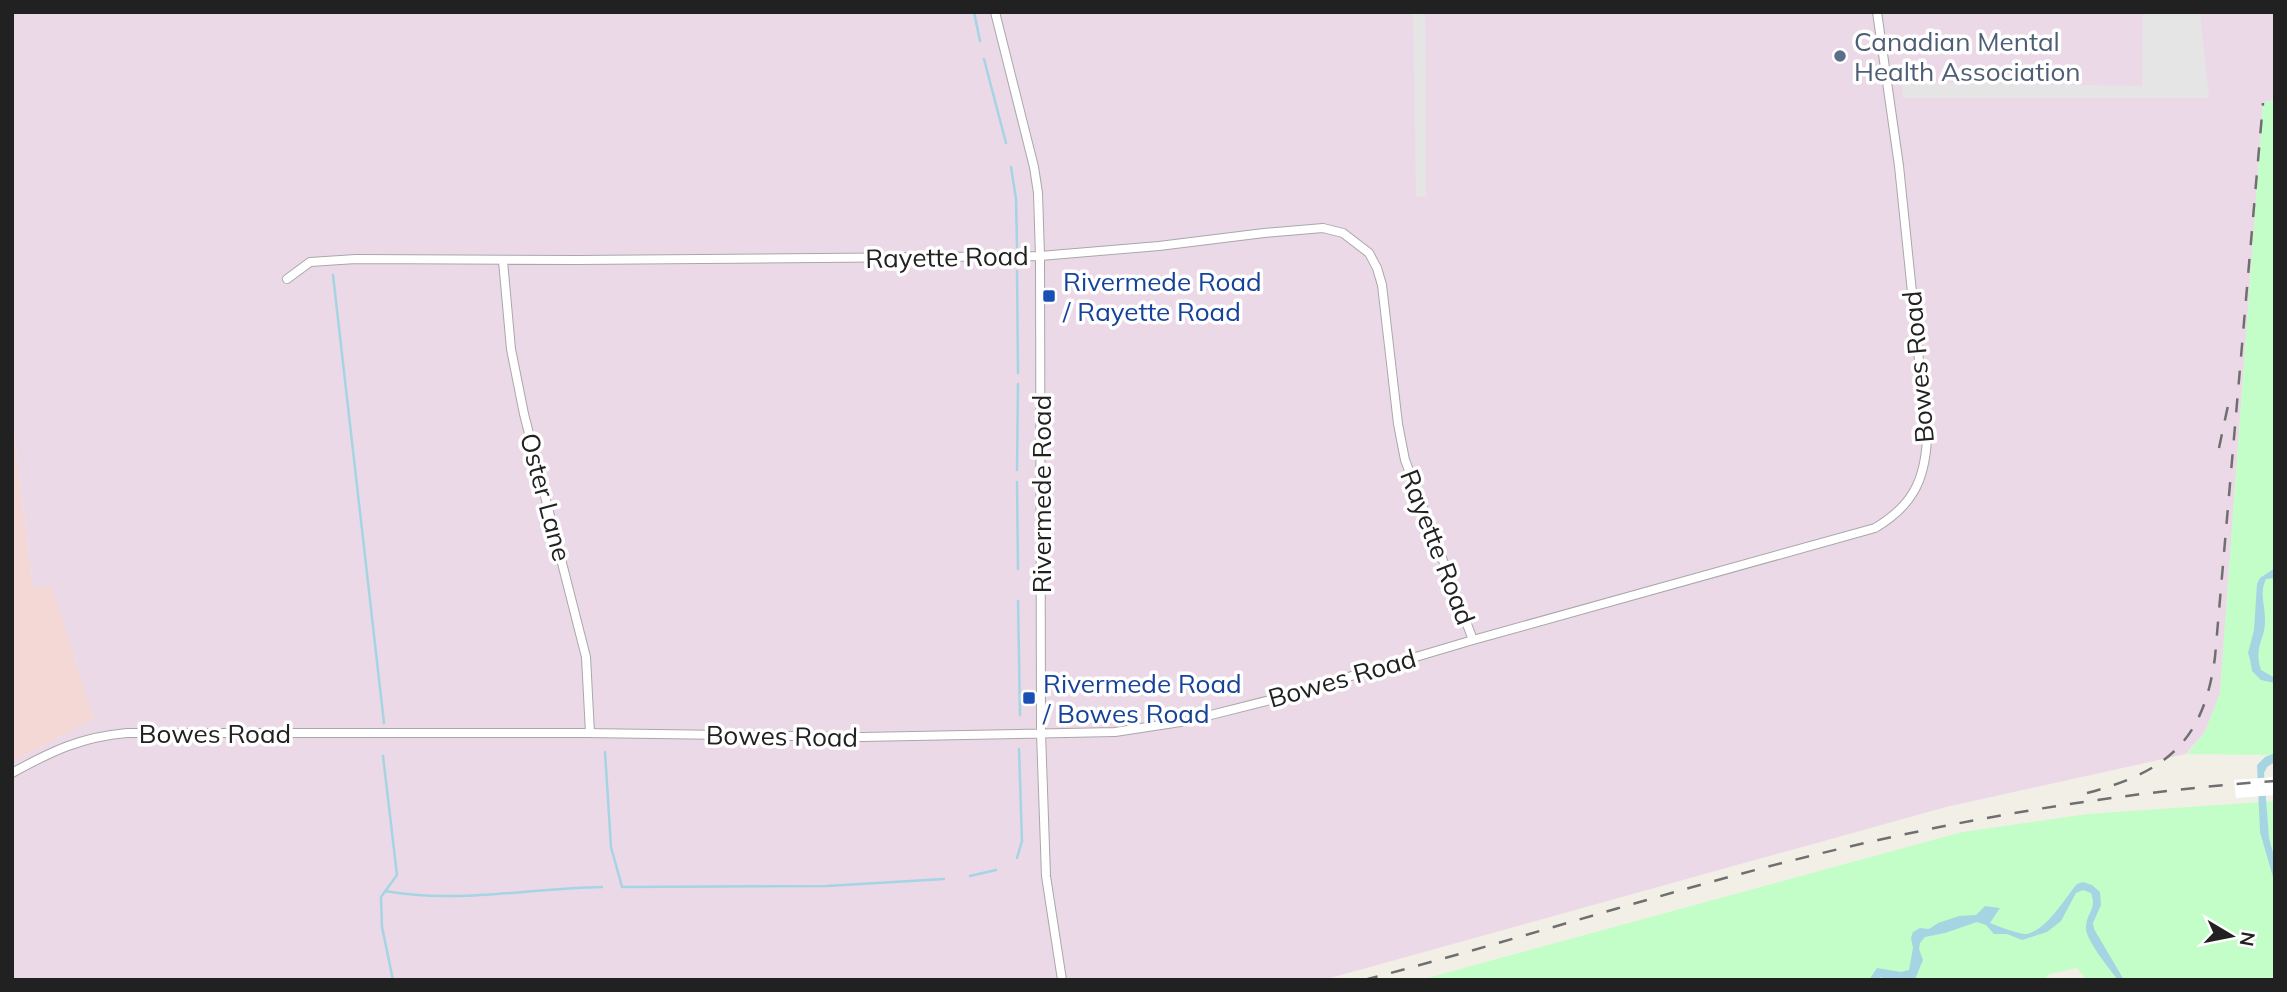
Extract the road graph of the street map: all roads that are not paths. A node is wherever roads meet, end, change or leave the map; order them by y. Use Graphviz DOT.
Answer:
graph roads {
  1 [pos="995,12"];
  2 [pos="1877,12"];
  3 [pos="1040,256"];
  4 [pos="502,261"];
  5 [pos="286,279"];
  6 [pos="1474,639"];
  7 [pos="590,733"];
  8 [pos="1041,733"];
  9 [pos="12,773"];
  10 [pos="1062,980"];
  1 -- 3 [label="street, Rivermede Road"];
  2 -- 6 [label="street, Bowes Road"];
  3 -- 4 [label="street, Rayette Road"];
  3 -- 6 [label="street, Rayette Road"];
  3 -- 8 [label="street, Rivermede Road"];
  4 -- 5 [label="street, Rayette Road"];
  4 -- 7 [label="street, Oster Lane"];
  6 -- 8 [label="street, Bowes Road"];
  7 -- 8 [label="street, Bowes Road"];
  7 -- 9 [label="street, Bowes Road"];
  8 -- 10 [label="street, Rivermede Road"];
}
